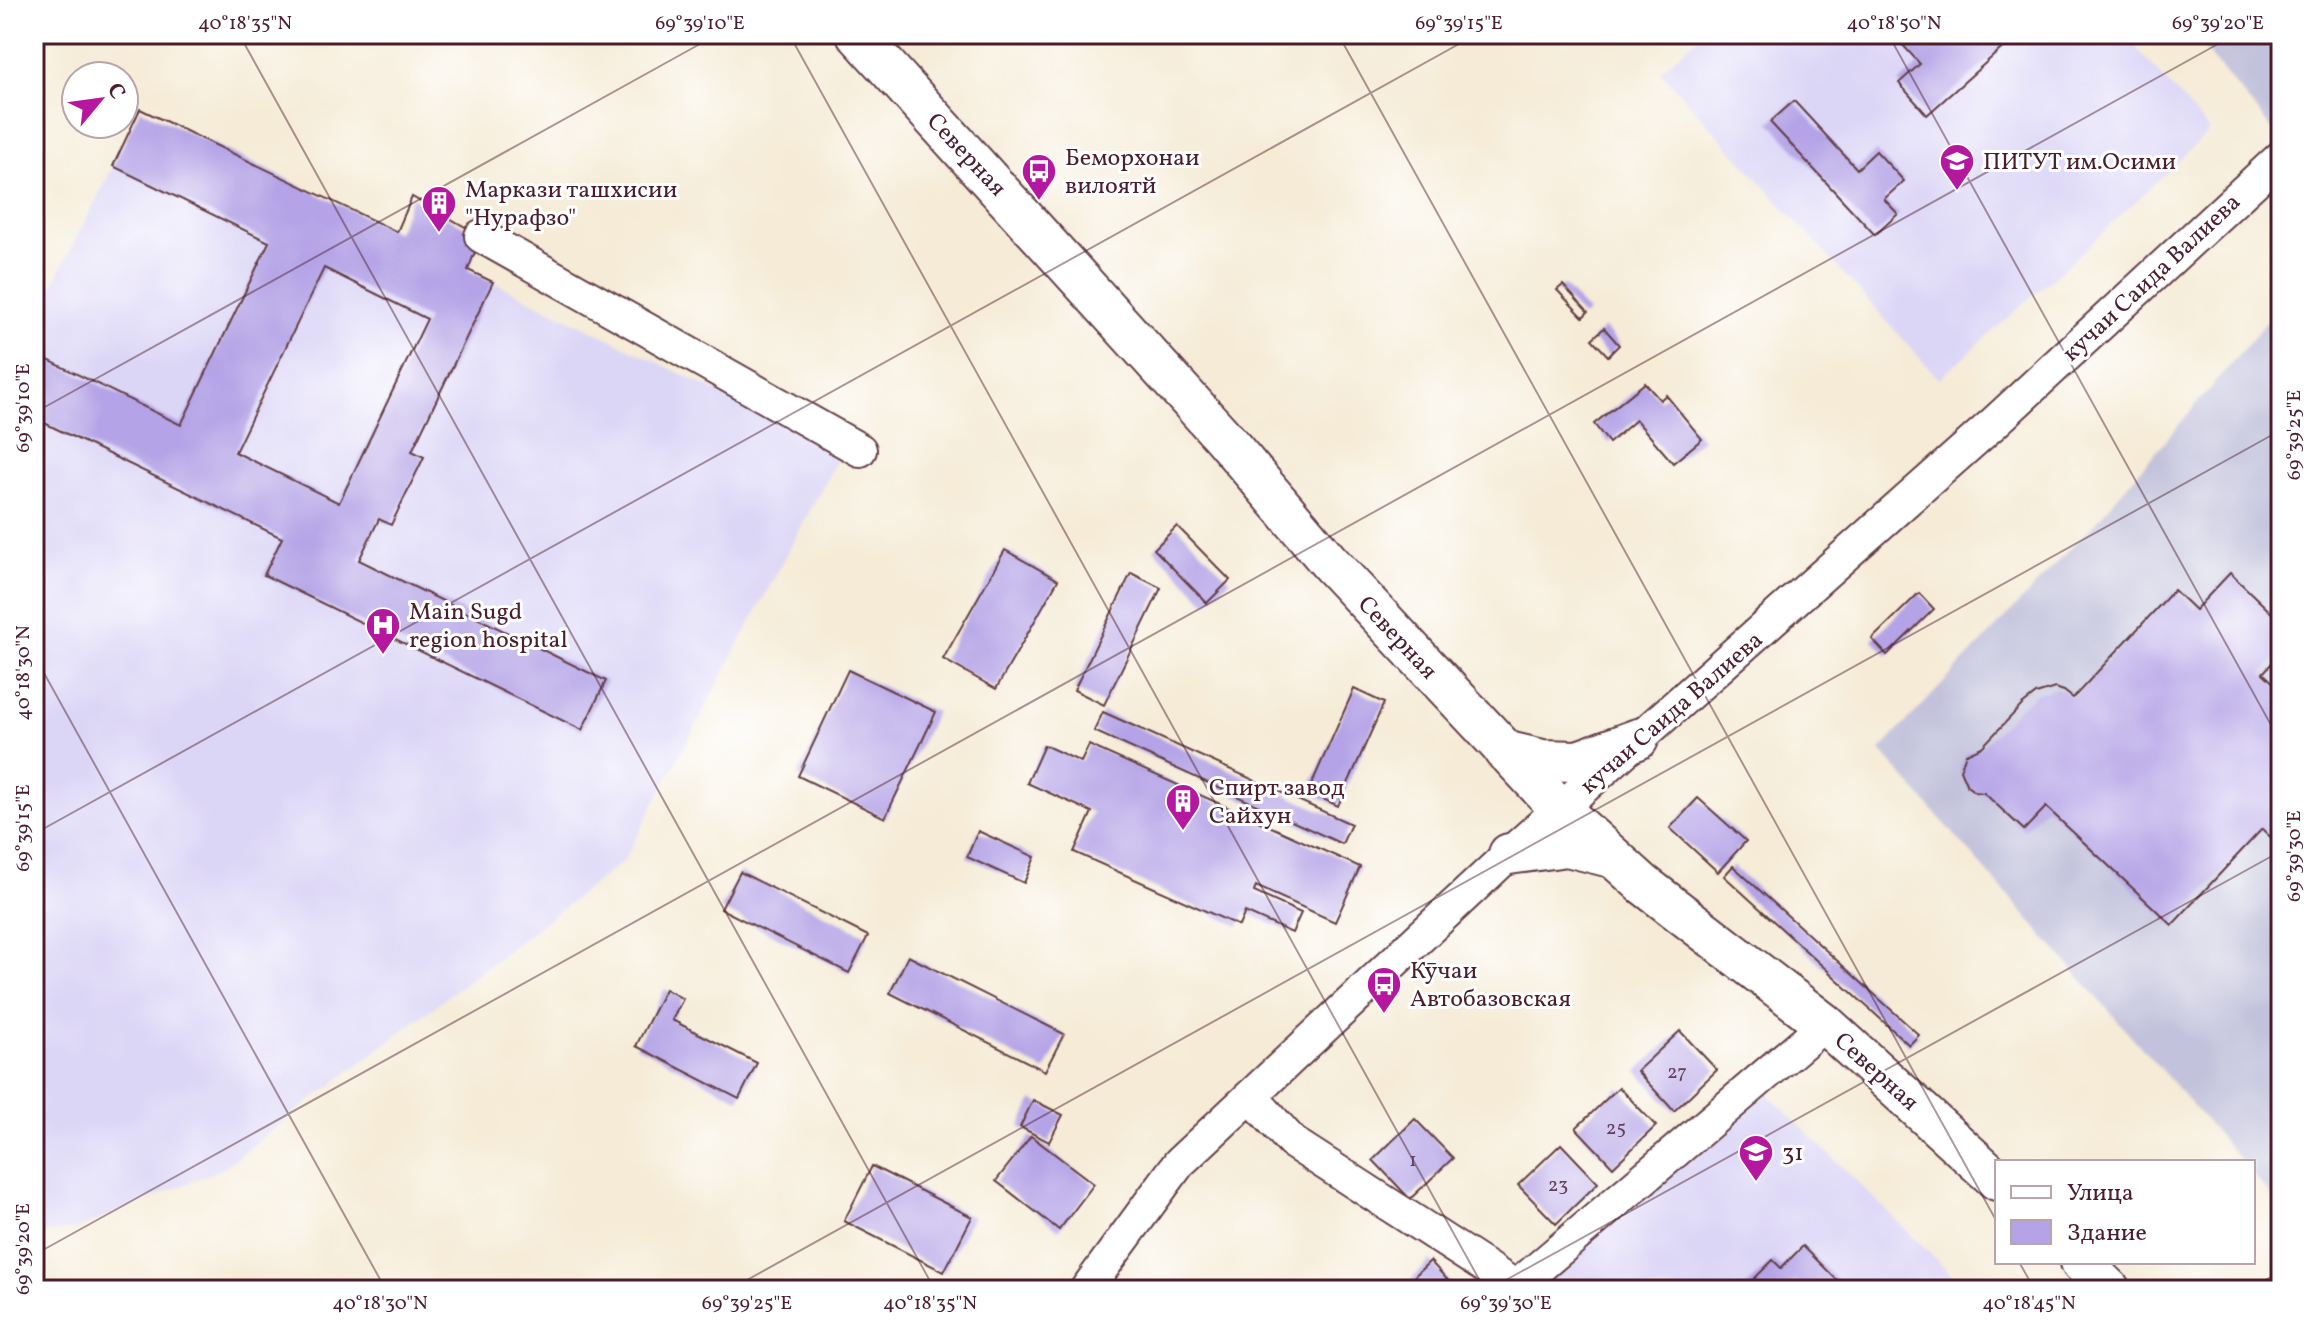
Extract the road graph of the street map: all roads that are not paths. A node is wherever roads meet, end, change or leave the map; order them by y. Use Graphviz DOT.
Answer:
graph roads {
  1 [pos="857,34"];
  2 [pos="2281,157"];
  3 [pos="481,236"];
  4 [pos="860,450"];
  5 [pos="1638,739"];
  6 [pos="1504,751"];
  7 [pos="1560,809"];
  8 [pos="1509,854"];
  9 [pos="1613,858"];
  10 [pos="1825,1024"];
  11 [pos="1251,1096"];
  12 [pos="1995,1178"];
  13 [pos="2083,1264"];
  14 [pos="1505,1286"];
  15 [pos="1086,1290"];
  16 [pos="2110,1290"];
  1 -- 6 [label="main road, Северная"];
  2 -- 5 [label="street, кучаи Саида Валиева"];
  3 -- 4 [label="street"];
  5 -- 6 [label="main road"];
  5 -- 7 [label="street, кучаи Саида Валиева"];
  6 -- 7 [label="main road, Северная"];
  7 -- 8 [label="street, кучаи Саида Валиева"];
  7 -- 9 [label="main road, Северная"];
  8 -- 9 [label="main road"];
  8 -- 11 [label="street, кучаи Саида Валиева"];
  9 -- 10 [label="main road, Северная"];
  10 -- 12 [label="main road, Северная"];
  10 -- 14 [label="street"];
  11 -- 14 [label="street"];
  11 -- 15 [label="street, кучаи Саида Валиева"];
  13 -- 16 [label="main road"];
}
